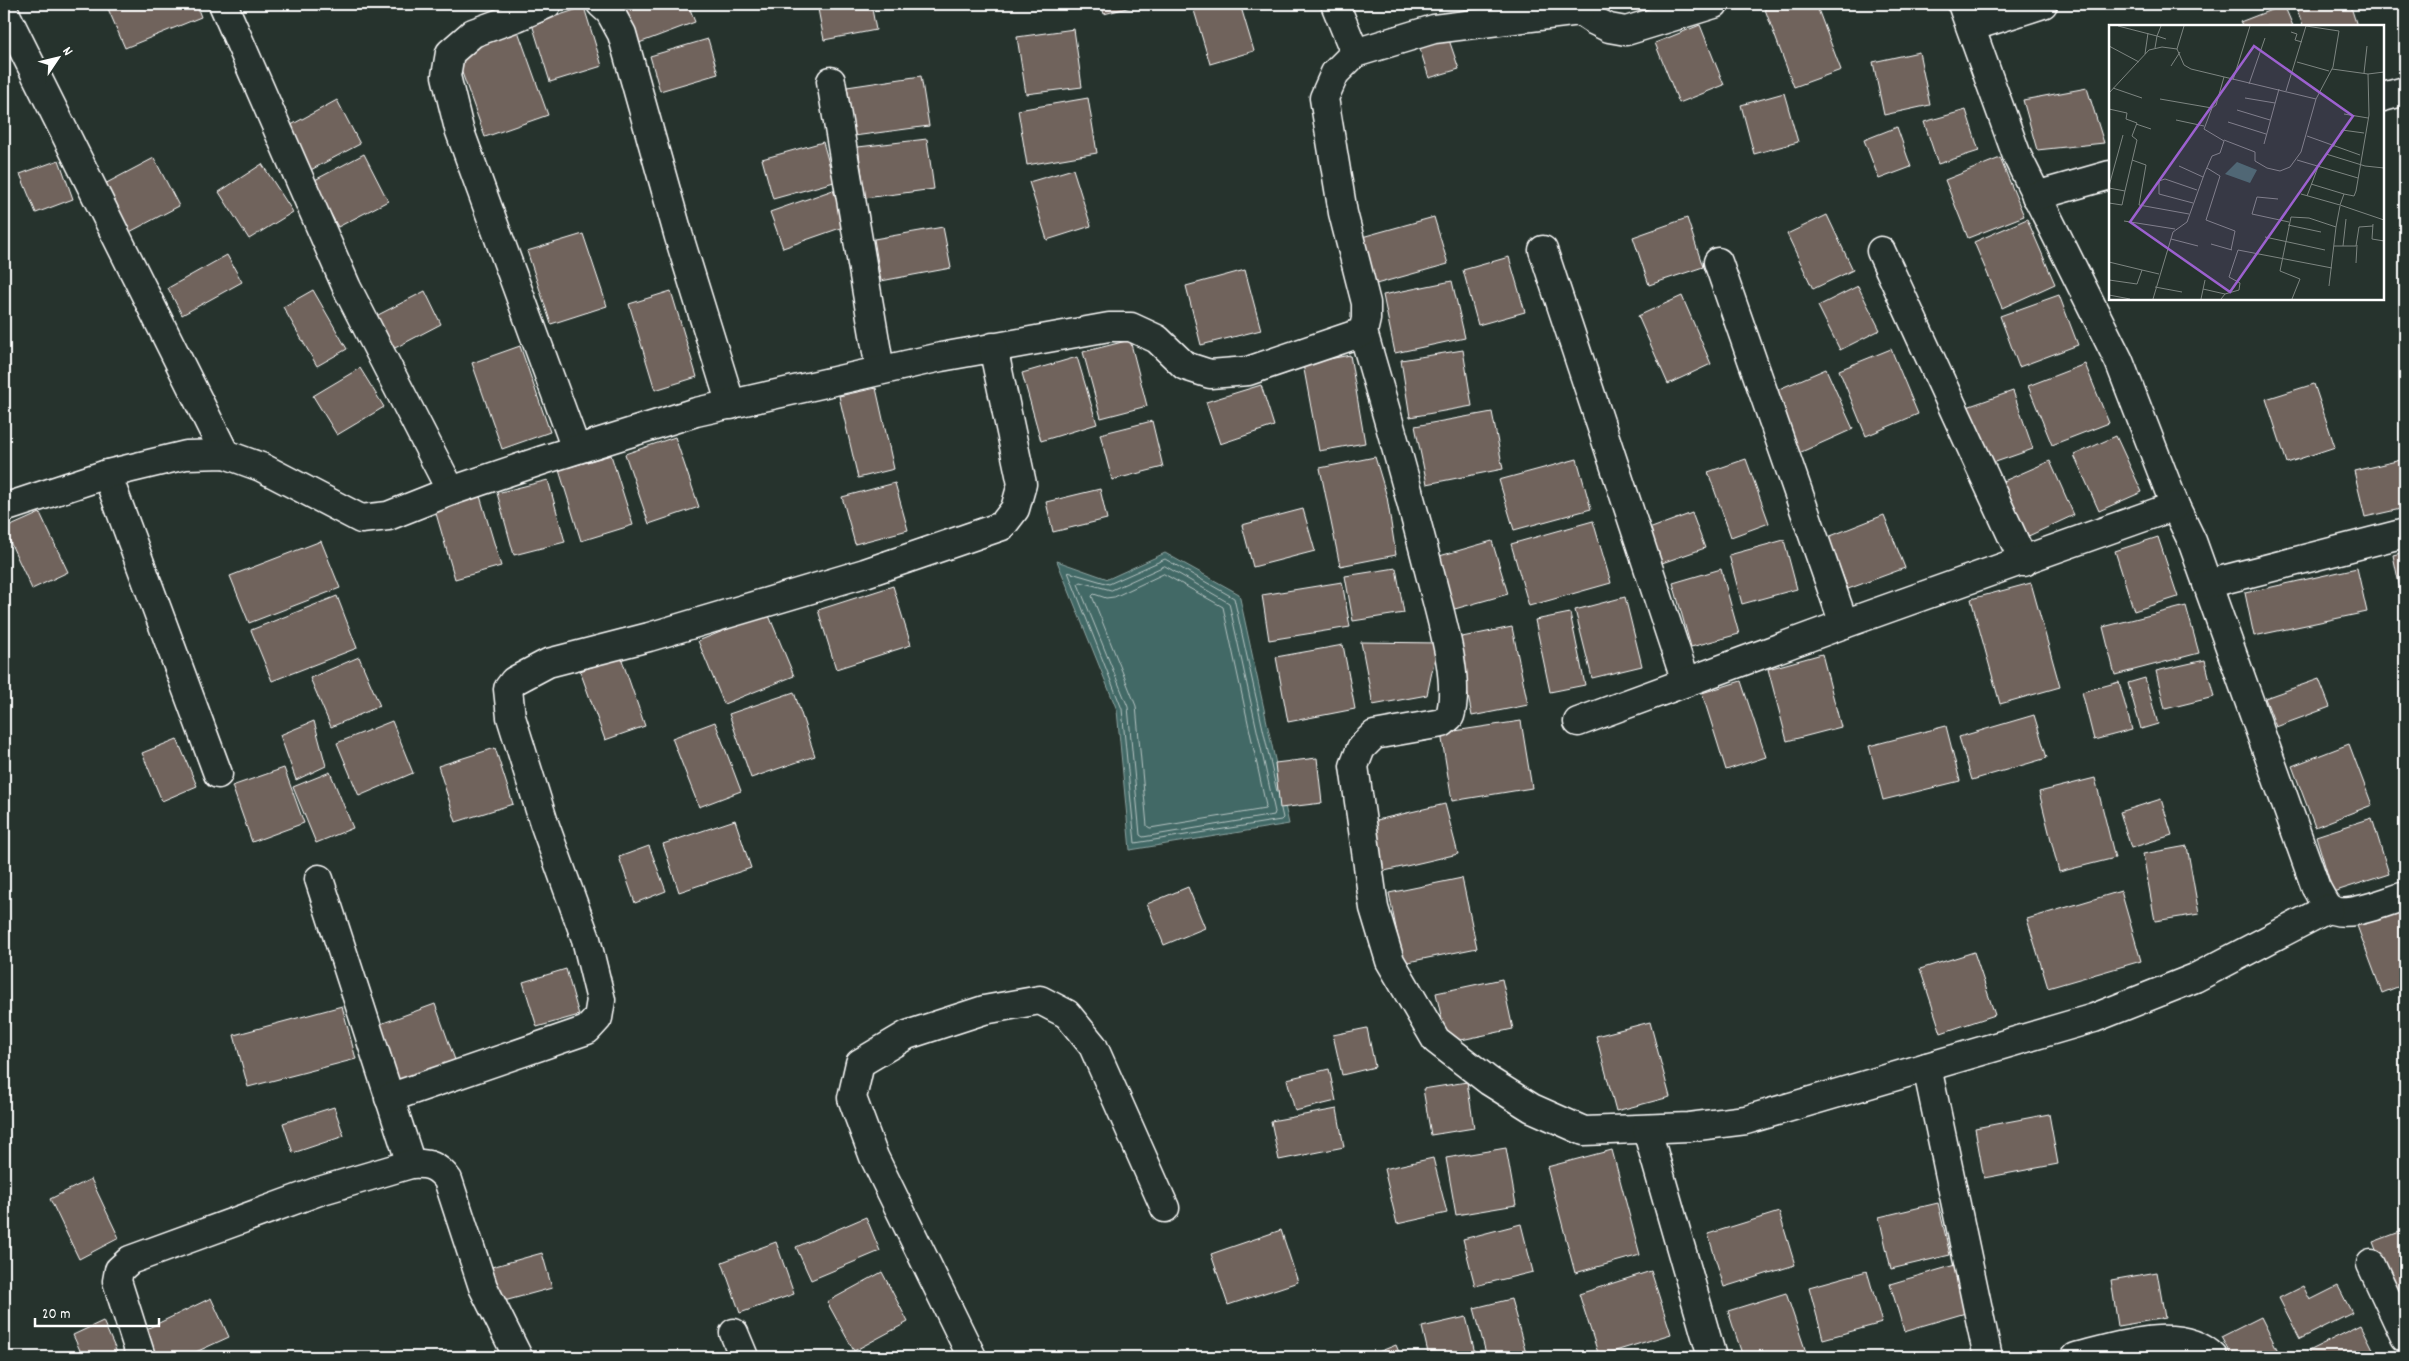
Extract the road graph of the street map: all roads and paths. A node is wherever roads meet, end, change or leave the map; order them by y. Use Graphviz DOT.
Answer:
graph roads {
  1 [pos="223,4"];
  2 [pos="547,4"];
  3 [pos="601,4"];
  4 [pos="1335,4"];
  5 [pos="1714,4"];
  6 [pos="2043,4"];
  7 [pos="1578,7"];
  8 [pos="4,11"];
  9 [pos="1966,16"];
  10 [pos="1355,53"];
  11 [pos="831,81"];
  12 [pos="2405,91"];
  13 [pos="2384,97"];
  14 [pos="2109,175"];
  15 [pos="2036,196"];
  16 [pos="1543,250"];
  17 [pos="1881,251"];
  18 [pos="1718,262"];
  19 [pos="1363,332"];
  20 [pos="993,347"];
  21 [pos="880,370"];
  22 [pos="731,404"];
  23 [pos="576,449"];
  24 [pos="225,454"];
  25 [pos="107,474"];
  26 [pos="451,491"];
  27 [pos="2175,506"];
  28 [pos="4,508"];
  29 [pos="2405,533"];
  30 [pos="2024,562"];
  31 [pos="2207,584"];
  32 [pos="1844,624"];
  33 [pos="1686,682"];
  34 [pos="1578,722"];
  35 [pos="218,774"];
  36 [pos="319,879"];
  37 [pos="2405,896"];
  38 [pos="2329,908"];
  39 [pos="1927,1067"];
  40 [pos="389,1098"];
  41 [pos="1647,1130"];
  42 [pos="411,1164"];
  43 [pos="1165,1208"];
  44 [pos="2371,1264"];
  45 [pos="2405,1337"];
  46 [pos="141,1357"];
  47 [pos="518,1357"];
  48 [pos="972,1357"];
  49 [pos="1712,1357"];
  50 [pos="1988,1357"];
  51 [pos="2076,1357"];
  52 [pos="2213,1357"];
  1 -- 26 [label="street"];
  2 -- 23 [label="street"];
  3 -- 22 [label="street"];
  4 -- 10 [label="street"];
  5 -- 7 [label="street"];
  6 -- 9 [label="street"];
  7 -- 10 [label="street"];
  8 -- 24 [label="street"];
  9 -- 15 [label="street"];
  10 -- 19 [label="street"];
  11 -- 21 [label="street"];
  12 -- 13 [label="street"];
  14 -- 15 [label="street"];
  15 -- 27 [label="street"];
  16 -- 33 [label="street"];
  17 -- 30 [label="street"];
  18 -- 32 [label="street"];
  19 -- 20 [label="street"];
  19 -- 41 [label="street"];
  20 -- 21 [label="street"];
  20 -- 40 [label="street"];
  21 -- 22 [label="street"];
  22 -- 23 [label="street"];
  23 -- 26 [label="street"];
  24 -- 25 [label="street"];
  24 -- 26 [label="street"];
  25 -- 28 [label="street"];
  25 -- 35 [label="street"];
  27 -- 30 [label="street"];
  27 -- 31 [label="street"];
  29 -- 31 [label="street"];
  30 -- 32 [label="street"];
  31 -- 38 [label="street"];
  32 -- 33 [label="street"];
  33 -- 34 [label="street"];
  36 -- 40 [label="street"];
  37 -- 38 [label="street"];
  38 -- 39 [label="street"];
  39 -- 41 [label="street"];
  39 -- 50 [label="street"];
  40 -- 42 [label="street"];
  41 -- 49 [label="street"];
  42 -- 46 [label="street"];
  42 -- 47 [label="street"];
  43 -- 48 [label="street"];
  44 -- 45 [label="street"];
  51 -- 52 [label="street"];
}
